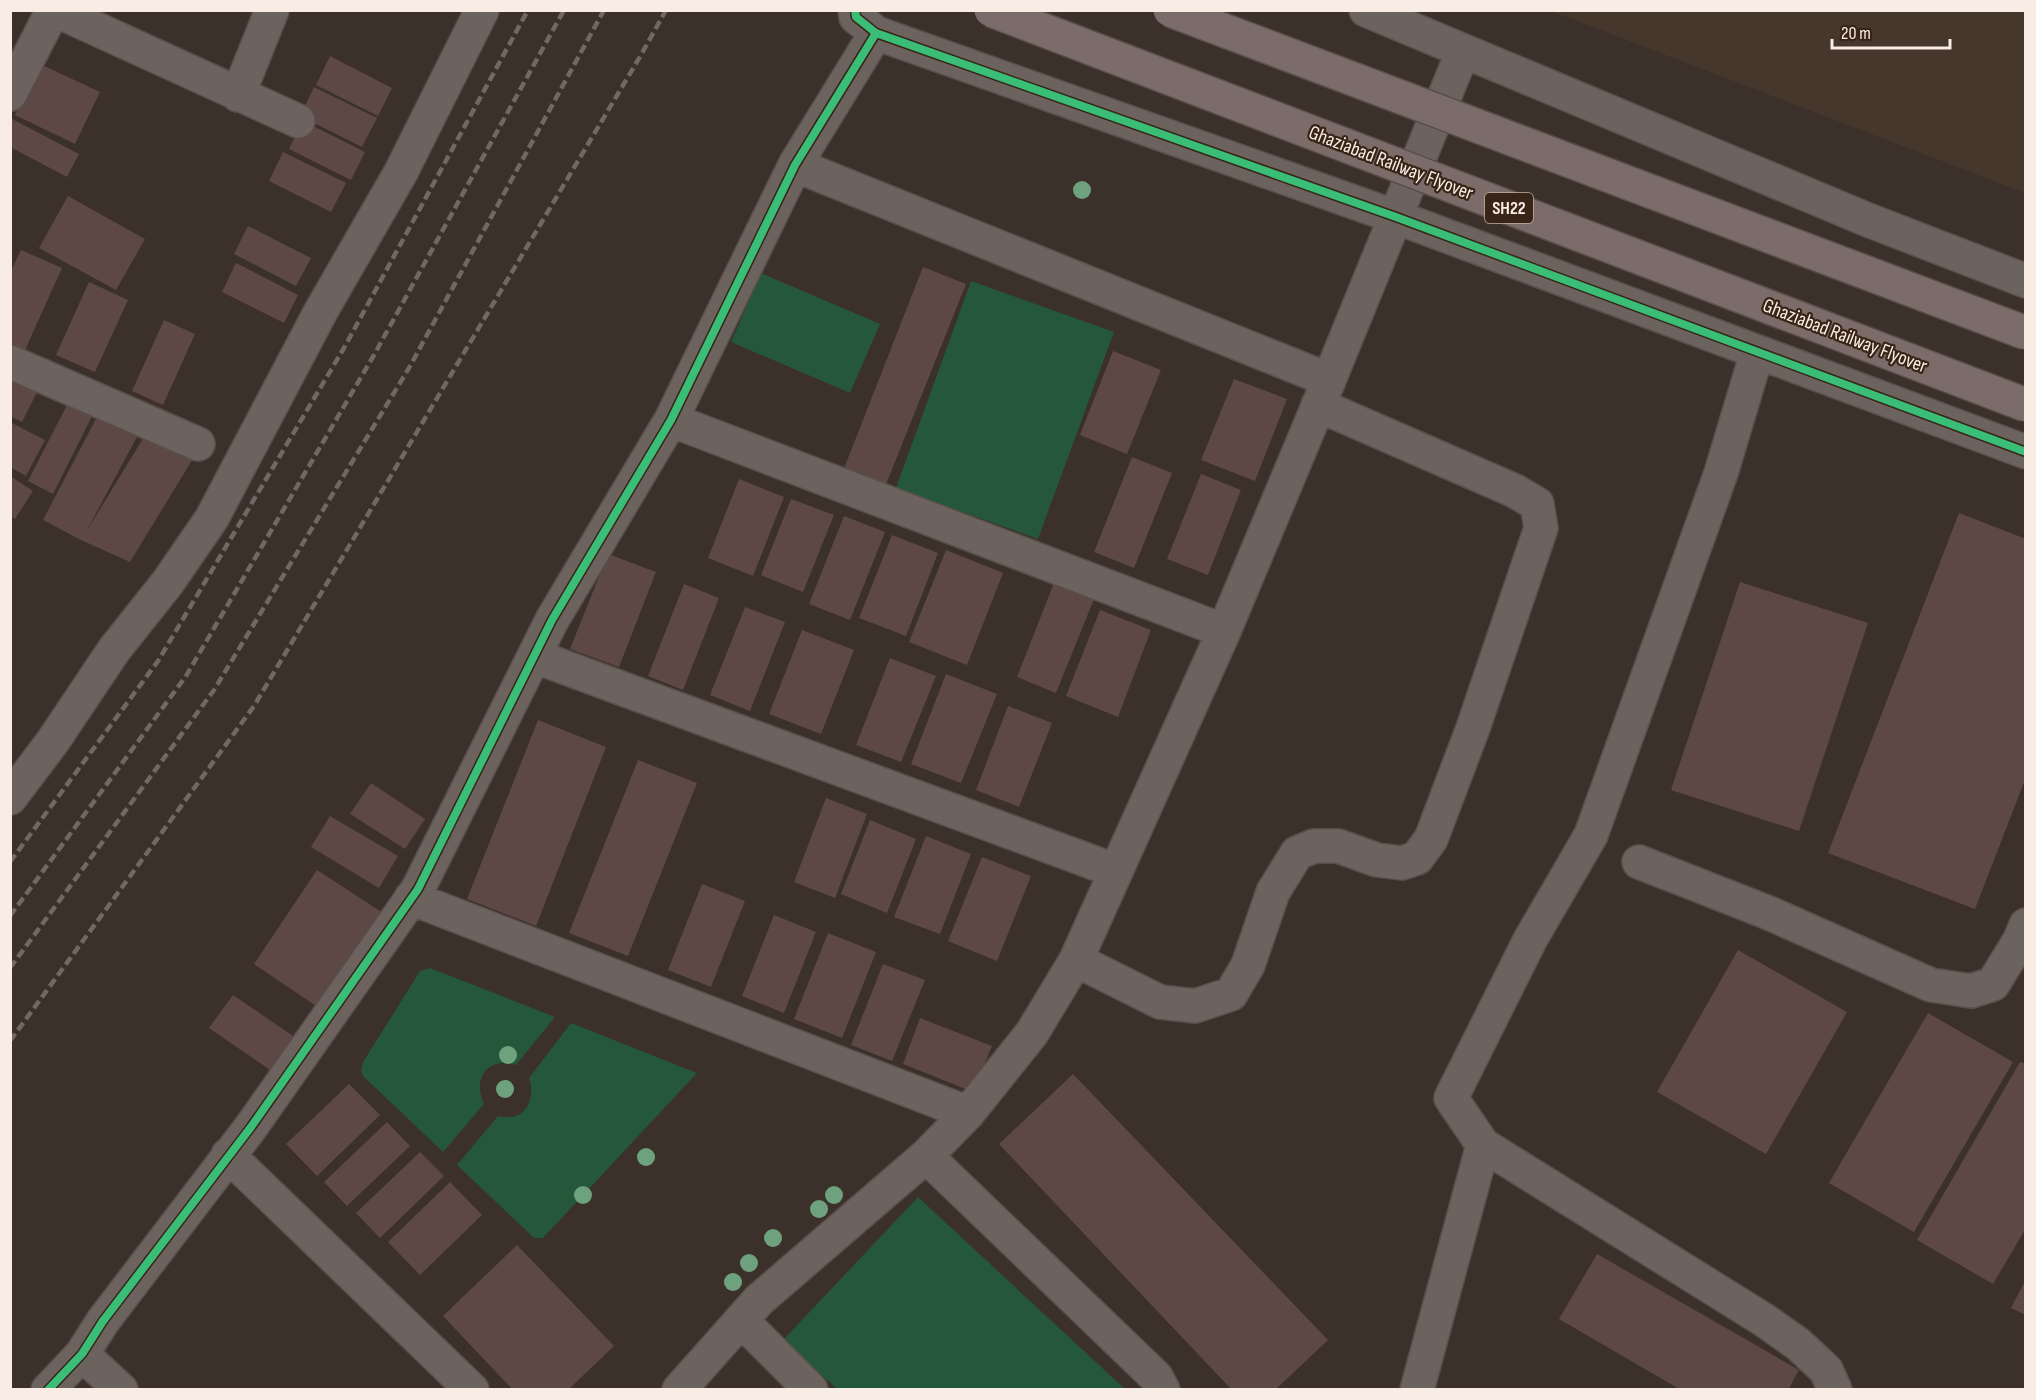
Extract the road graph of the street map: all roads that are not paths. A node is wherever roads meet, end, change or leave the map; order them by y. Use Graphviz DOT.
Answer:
graph roads {
  1 [pos="54,10"];
  2 [pos="272,10"];
  3 [pos="482,10"];
  4 [pos="992,10"];
  5 [pos="1170,10"];
  6 [pos="1366,10"];
  7 [pos="866,22"];
  8 [pos="1462,51"];
  9 [pos="10,94"];
  10 [pos="238,95"];
  11 [pos="298,121"];
  12 [pos="795,165"];
  13 [pos="1396,217"];
  14 [pos="2025,281"];
  15 [pos="2025,333"];
  16 [pos="1757,352"];
  17 [pos="10,362"];
  18 [pos="1323,392"];
  19 [pos="2025,405"];
  20 [pos="671,420"];
  21 [pos="198,444"];
  22 [pos="2025,453"];
  23 [pos="1224,631"];
  24 [pos="534,656"];
  25 [pos="10,798"];
  26 [pos="1639,862"];
  27 [pos="1116,871"];
  28 [pos="411,898"];
  29 [pos="2025,925"];
  30 [pos="1076,960"];
  31 [pos="968,1113"];
  32 [pos="1483,1145"];
  33 [pos="228,1155"];
  34 [pos="926,1156"];
  35 [pos="741,1320"];
  36 [pos="82,1354"];
  37 [pos="48,1389"];
  38 [pos="121,1389"];
  39 [pos="472,1389"];
  40 [pos="679,1389"];
  41 [pos="811,1389"];
  42 [pos="1163,1389"];
  43 [pos="1417,1389"];
  44 [pos="1835,1389"];
  1 -- 9 [label="street"];
  1 -- 10 [label="street"];
  2 -- 10 [label="street"];
  3 -- 25 [label="street"];
  4 -- 19 [label="highway, Ghaziabad Railway Flyover / SH22, bridge"];
  5 -- 15 [label="highway, bridge"];
  6 -- 8 [label="street"];
  7 -- 12 [label="street"];
  7 -- 13 [label="street"];
  8 -- 13 [label="street"];
  8 -- 14 [label="street"];
  10 -- 11 [label="street"];
  12 -- 18 [label="street"];
  12 -- 20 [label="street"];
  13 -- 16 [label="street"];
  13 -- 18 [label="street"];
  16 -- 22 [label="street"];
  16 -- 32 [label="street"];
  17 -- 21 [label="street"];
  18 -- 23 [label="street"];
  18 -- 30 [label="street"];
  20 -- 23 [label="street"];
  20 -- 24 [label="street"];
  23 -- 27 [label="street"];
  24 -- 27 [label="street"];
  24 -- 28 [label="street"];
  26 -- 29 [label="street"];
  27 -- 30 [label="street"];
  28 -- 31 [label="street"];
  28 -- 33 [label="street"];
  30 -- 31 [label="street"];
  31 -- 34 [label="street"];
  32 -- 43 [label="street"];
  32 -- 44 [label="street"];
  33 -- 36 [label="street"];
  33 -- 39 [label="street"];
  34 -- 35 [label="street"];
  34 -- 42 [label="street"];
  35 -- 40 [label="street"];
  35 -- 41 [label="street"];
  36 -- 37 [label="street"];
  36 -- 38 [label="street"];
}
